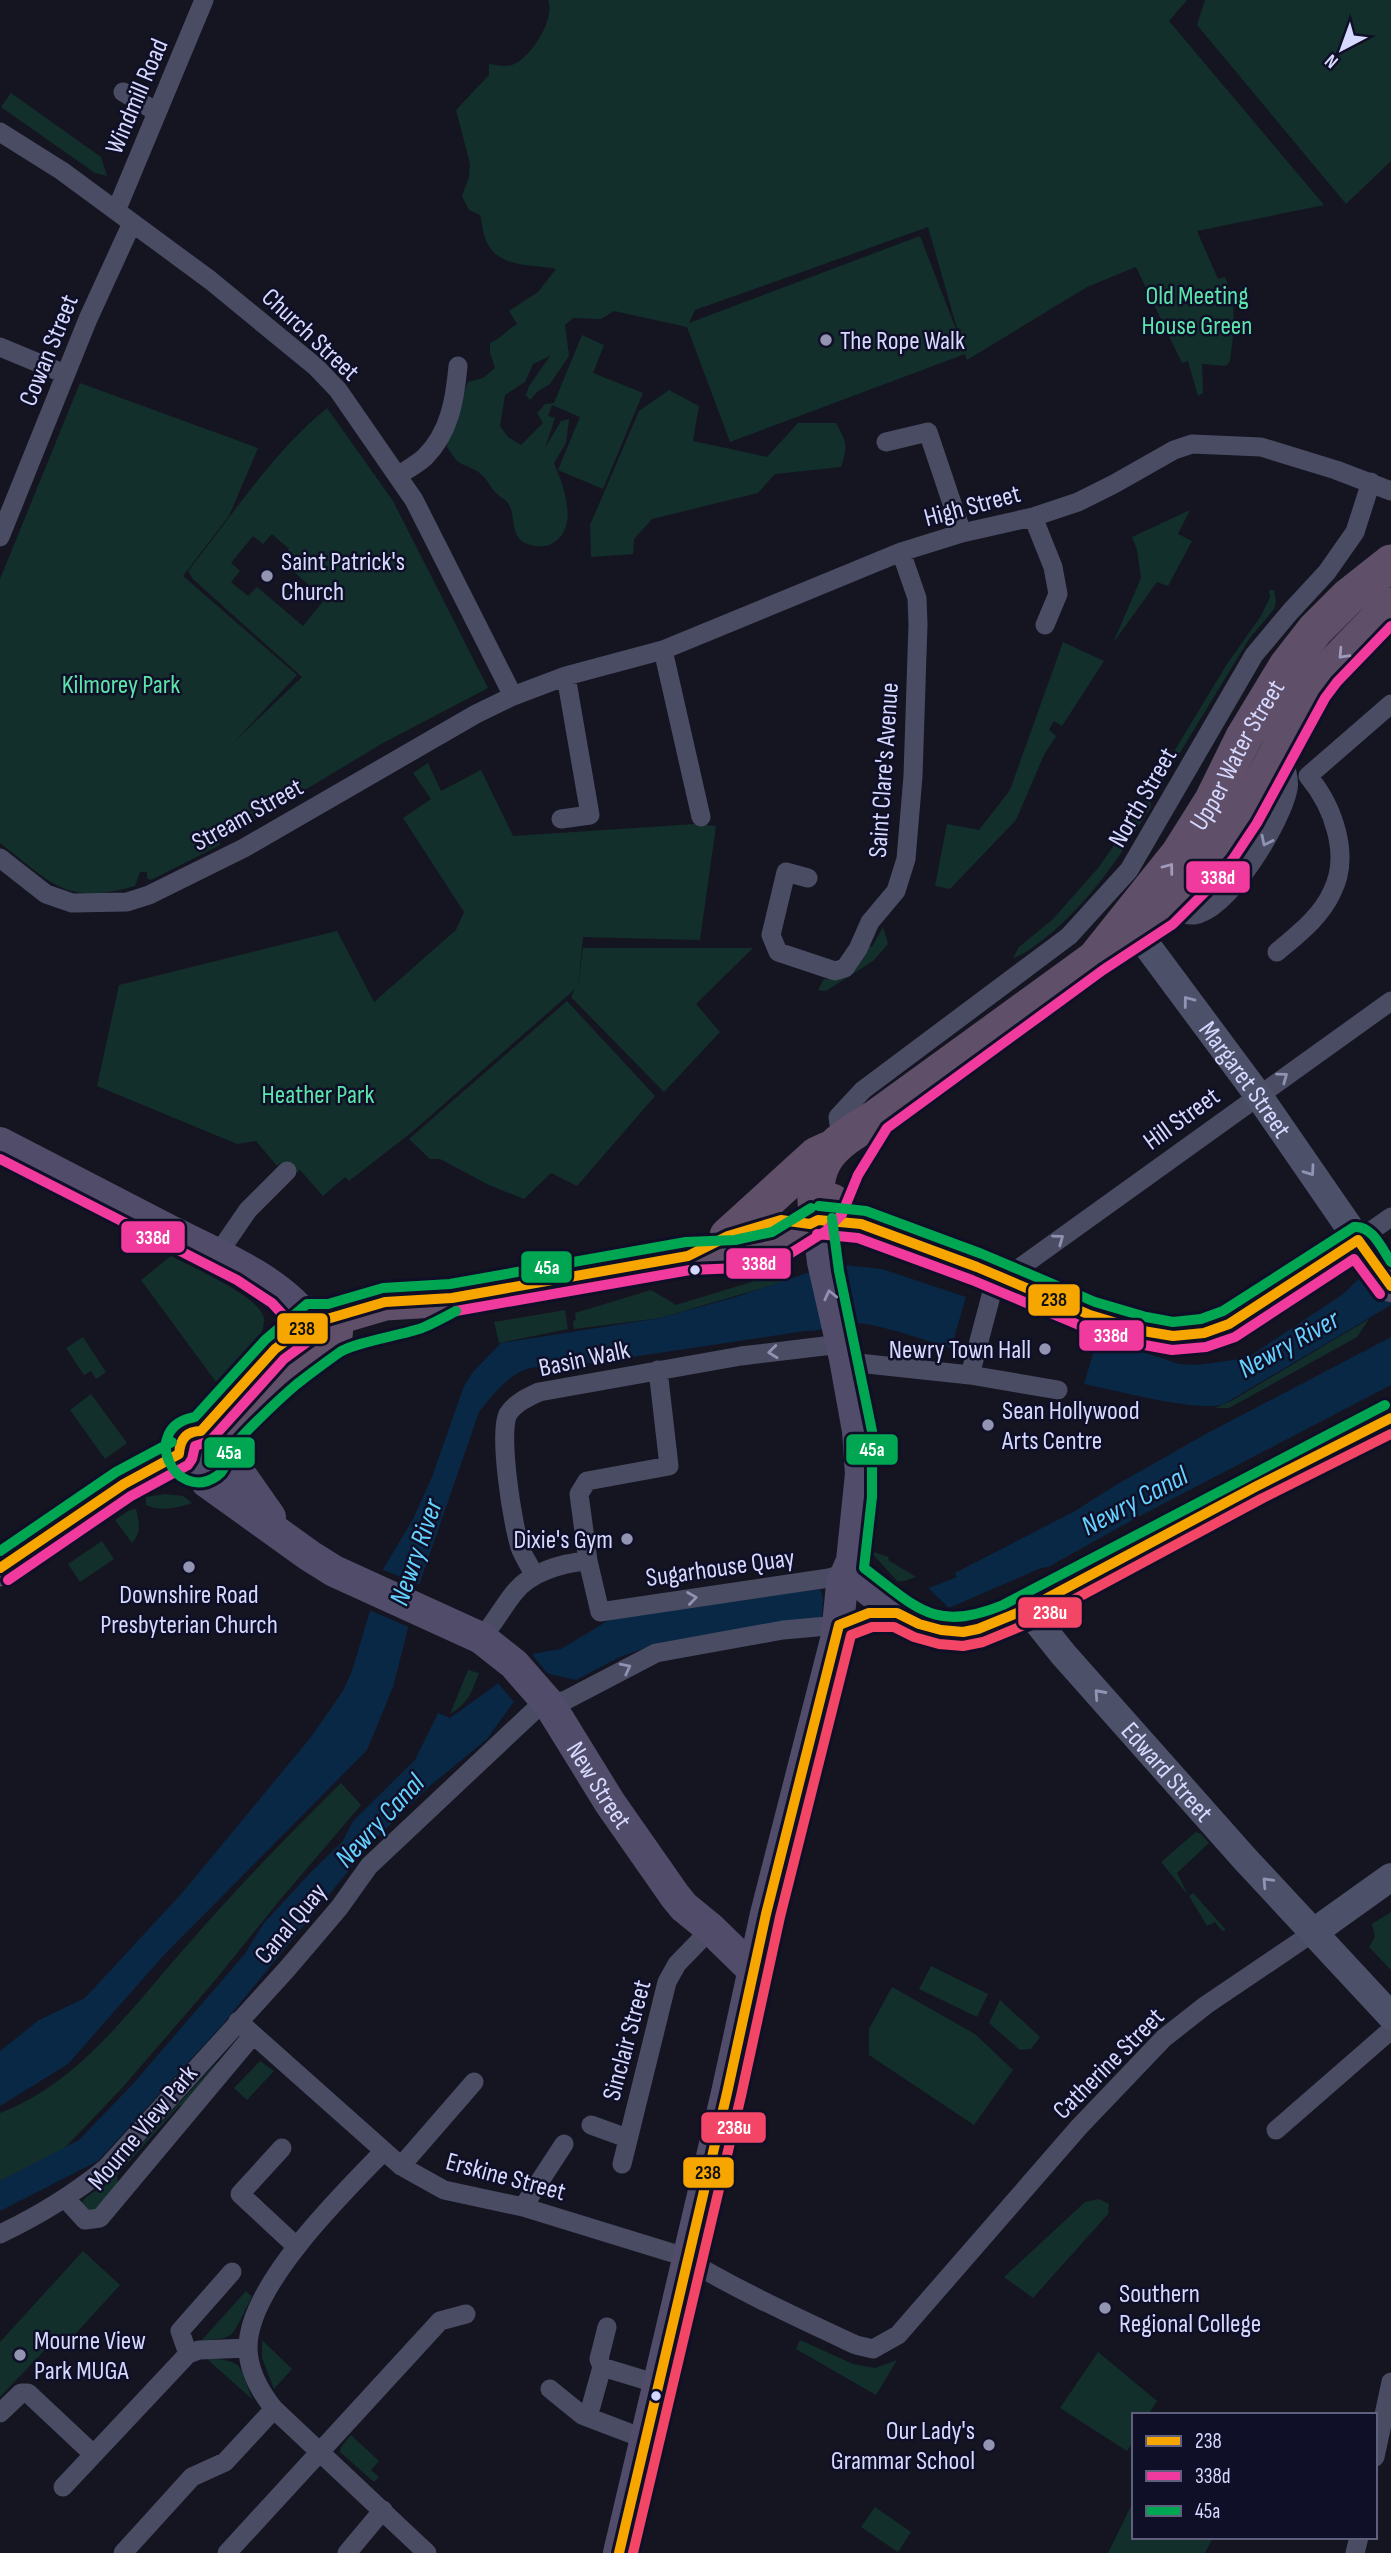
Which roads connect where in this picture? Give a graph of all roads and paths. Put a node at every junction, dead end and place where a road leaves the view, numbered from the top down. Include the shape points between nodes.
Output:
1 (204, 0) edge
2 (123, 92) dead end
3 (157, 111) junction
4 (0, 132) edge
5 (124, 217) junction
6 (0, 347) edge
7 (458, 366) dead end
8 (65, 374) junction
9 (886, 442) dead end
10 (398, 475) junction
11 (1371, 482) junction
12 (1391, 491) edge
13 (1033, 517) junction
14 (2, 530) edge
15 (962, 533) junction
16 (901, 552) junction
17 (1391, 563) edge
18 (1391, 606) edge
19 (1045, 625) dead end
20 (663, 650) junction
21 (566, 676) junction
22 (513, 696) junction
23 (1391, 704) edge
24 (1244, 737) junction
25 (1281, 763) junction
26 (1308, 776) junction
27 (701, 817) dead end
28 (561, 819) dead end
29 (0, 858) edge
30 (808, 878) dead end
31 (1132, 926) junction
32 (1277, 952) dead end
33 (1391, 1001) edge
34 (1258, 1095) junction
35 (0, 1143) edge
36 (843, 1146) junction
37 (287, 1171) dead end
38 (1391, 1217) edge
39 (817, 1234) junction
40 (728, 1236) junction
41 (1365, 1249) junction
42 (217, 1255) junction
43 (688, 1256) junction
44 (997, 1283) junction
45 (1391, 1286) edge
46 (318, 1331) junction
47 (841, 1345) junction
48 (973, 1366) junction
49 (658, 1370) junction
50 (1058, 1391) dead end
51 (1391, 1418) edge
52 (202, 1450) junction
53 (588, 1561) junction
54 (0, 1568) edge
55 (534, 1575) junction
56 (850, 1580) junction
57 (1027, 1609) junction
58 (908, 1619) junction
59 (843, 1621) junction
60 (481, 1638) junction
61 (532, 1684) junction
62 (1391, 1877) edge
63 (711, 1929) junction
64 (1314, 1932) junction
65 (755, 1972) junction
66 (1391, 2016) edge
67 (238, 2021) junction
68 (1391, 2030) edge
69 (253, 2035) junction
70 (474, 2082) dead end
71 (592, 2125) dead end
72 (1276, 2130) dead end
73 (627, 2138) junction
74 (564, 2144) dead end
75 (282, 2148) dead end
76 (384, 2151) junction
77 (622, 2164) dead end
78 (401, 2166) junction
79 (65, 2198) junction
80 (523, 2207) junction
81 (0, 2234) edge
82 (297, 2247) junction
83 (687, 2260) junction
84 (232, 2272) dead end
85 (466, 2314) dead end
86 (607, 2327) dead end
87 (248, 2348) junction
88 (188, 2354) junction
89 (602, 2367) junction
90 (1391, 2382) edge
91 (658, 2384) junction
92 (550, 2389) dead end
93 (274, 2409) junction
94 (590, 2410) dead end
95 (0, 2413) edge
96 (645, 2439) junction
97 (1377, 2448) edge
98 (318, 2451) junction
99 (93, 2454) junction
100 (63, 2487) dead end
101 (383, 2510) junction
102 (123, 2553) edge
103 (227, 2553) edge
104 (346, 2553) edge
105 (427, 2553) edge
106 (619, 2553) edge

1 - 3 street, Windmill Road
2 - 3 street
3 - 5 street, Windmill Road
4 - 5 street, Church Street
5 - 8 street, Cowan Street
5 - 10 street, Church Street via 316,367 338,390
6 - 8 street
7 - 10 street via 453,408 439,438 425,458
8 - 14 street, Cowan Street
9 - 15 street via 928,432
10 - 22 street, Church Street
11 - 12 street, High Street
11 - 13 street, High Street via 1261,447 1192,444 1093,495
11 - 36 street, North Street via 1355,532 1327,572 1255,655 1129,870 1069,936 863,1090 838,1117
13 - 15 street, High Street
13 - 19 street via 1053,567 1058,594
15 - 16 street, High Street
16 - 20 street, High Street
16 - 30 street, Saint Clare's Avenue via 916,598 918,624 906,859 896,891 870,922 845,968 835,971 778,952 771,935 786,872
17 - 24 highway, Upper Water Street via 1315,630
18 -> 25 highway via 1326,673 1301,709
20 - 21 street, High Street
20 - 27 street
21 - 22 street, High Street
21 - 28 street via 590,816
22 - 29 street, Stream Street via 232,854 127,902 72,903 46,894
23 - 26 street
24 - 25 street
31 -> 24 highway, Upper Water Street via 1213,800
25 - 26 street
25 -> 31 highway via 1222,849 1168,911
26 - 32 street via 1334,822 1339,877 1309,924
34 -> 31 main road, Margaret Street
31 - 36 highway, Upper Water Street via 1095,959
34 -> 33 street, Hill Street
34 -> 41 main road, Margaret Street
44 -> 34 street, Hill Street
35 - 42 main road
36 - 39 highway, Upper Water Street via 845,1169
36 - 40 highway via 817,1155
37 - 42 street via 248,1210
38 - 41 street
39 - 40 highway via 781,1220
39 - 43 highway via 737,1254
39 - 44 main road via 861,1224
47 -> 39 main road
40 - 43 highway
41 - 44 main road via 1229,1324 1204,1333 1173,1336 1143,1331
41 - 45 main road
42 - 46 main road via 276,1289
43 - 46 highway via 452,1298 385,1302
44 - 48 street
46 - 52 highway via 266,1393
47 - 48 street, Basin Walk via 858,1363
47 -> 49 street, Basin Walk
47 - 56 main road via 858,1431 861,1474
48 - 50 street, Basin Walk
49 - 53 street via 668,1466 587,1481 579,1494
49 - 55 street, Basin Walk via 539,1392 508,1414 503,1446 517,1533
51 - 57 main road
52 - 54 highway via 124,1484
52 - 60 main road, New Street via 235,1467 285,1538 334,1571
53 - 55 street
53 -> 56 street, Sugarhouse Quay via 600,1612 829,1578
55 - 60 street via 516,1590
56 - 58 main road
56 - 59 main road
57 - 58 main road via 963,1632
64 -> 57 main road, Edward Street
58 - 59 main road via 869,1613
61 -> 59 street, Canal Quay via 566,1700 656,1653
59 - 65 main road
60 - 61 main road, New Street
61 - 63 main road, New Street via 675,1896
61 - 67 street, Canal Quay via 537,1708 369,1866 339,1908
62 - 64 main road
63 - 65 main road, New Street
63 - 73 street, Sinclair Street via 677,1964 667,1982
64 - 66 main road, Edward Street
64 - 83 street, Catherine Street via 1164,2038 1079,2127 898,2335 873,2349 776,2307
65 - 83 main road
67 - 69 street, Erskine Street
67 - 79 street, Canal Quay via 107,2167
68 - 72 street
69 - 76 street, Erskine Street
69 - 79 street, Mourne View Park via 100,2218 85,2220
70 - 78 street
71 - 73 street, Sinclair Street
73 - 77 street, Sinclair Street
74 - 80 street
75 - 82 street via 240,2194
76 - 78 street, Erskine Street
76 - 82 street
78 - 80 street, Erskine Street via 444,2190
79 - 81 street, Canal Quay
80 - 83 street, Erskine Street
82 - 87 street via 256,2314
83 - 91 main road
84 - 88 street via 180,2331
85 - 98 street via 440,2321
86 - 89 street via 599,2359
87 - 88 street
87 - 93 street via 260,2392
88 - 99 street
89 - 91 street
89 - 94 street
90 - 97 street
91 - 96 main road
92 - 96 street via 582,2415
93 - 98 street
93 - 102 street via 225,2462 192,2477
95 - 99 street via 21,2393 28,2393
96 - 106 main road
98 - 101 street
98 - 103 street
99 - 100 street
101 - 104 street
101 - 105 street

